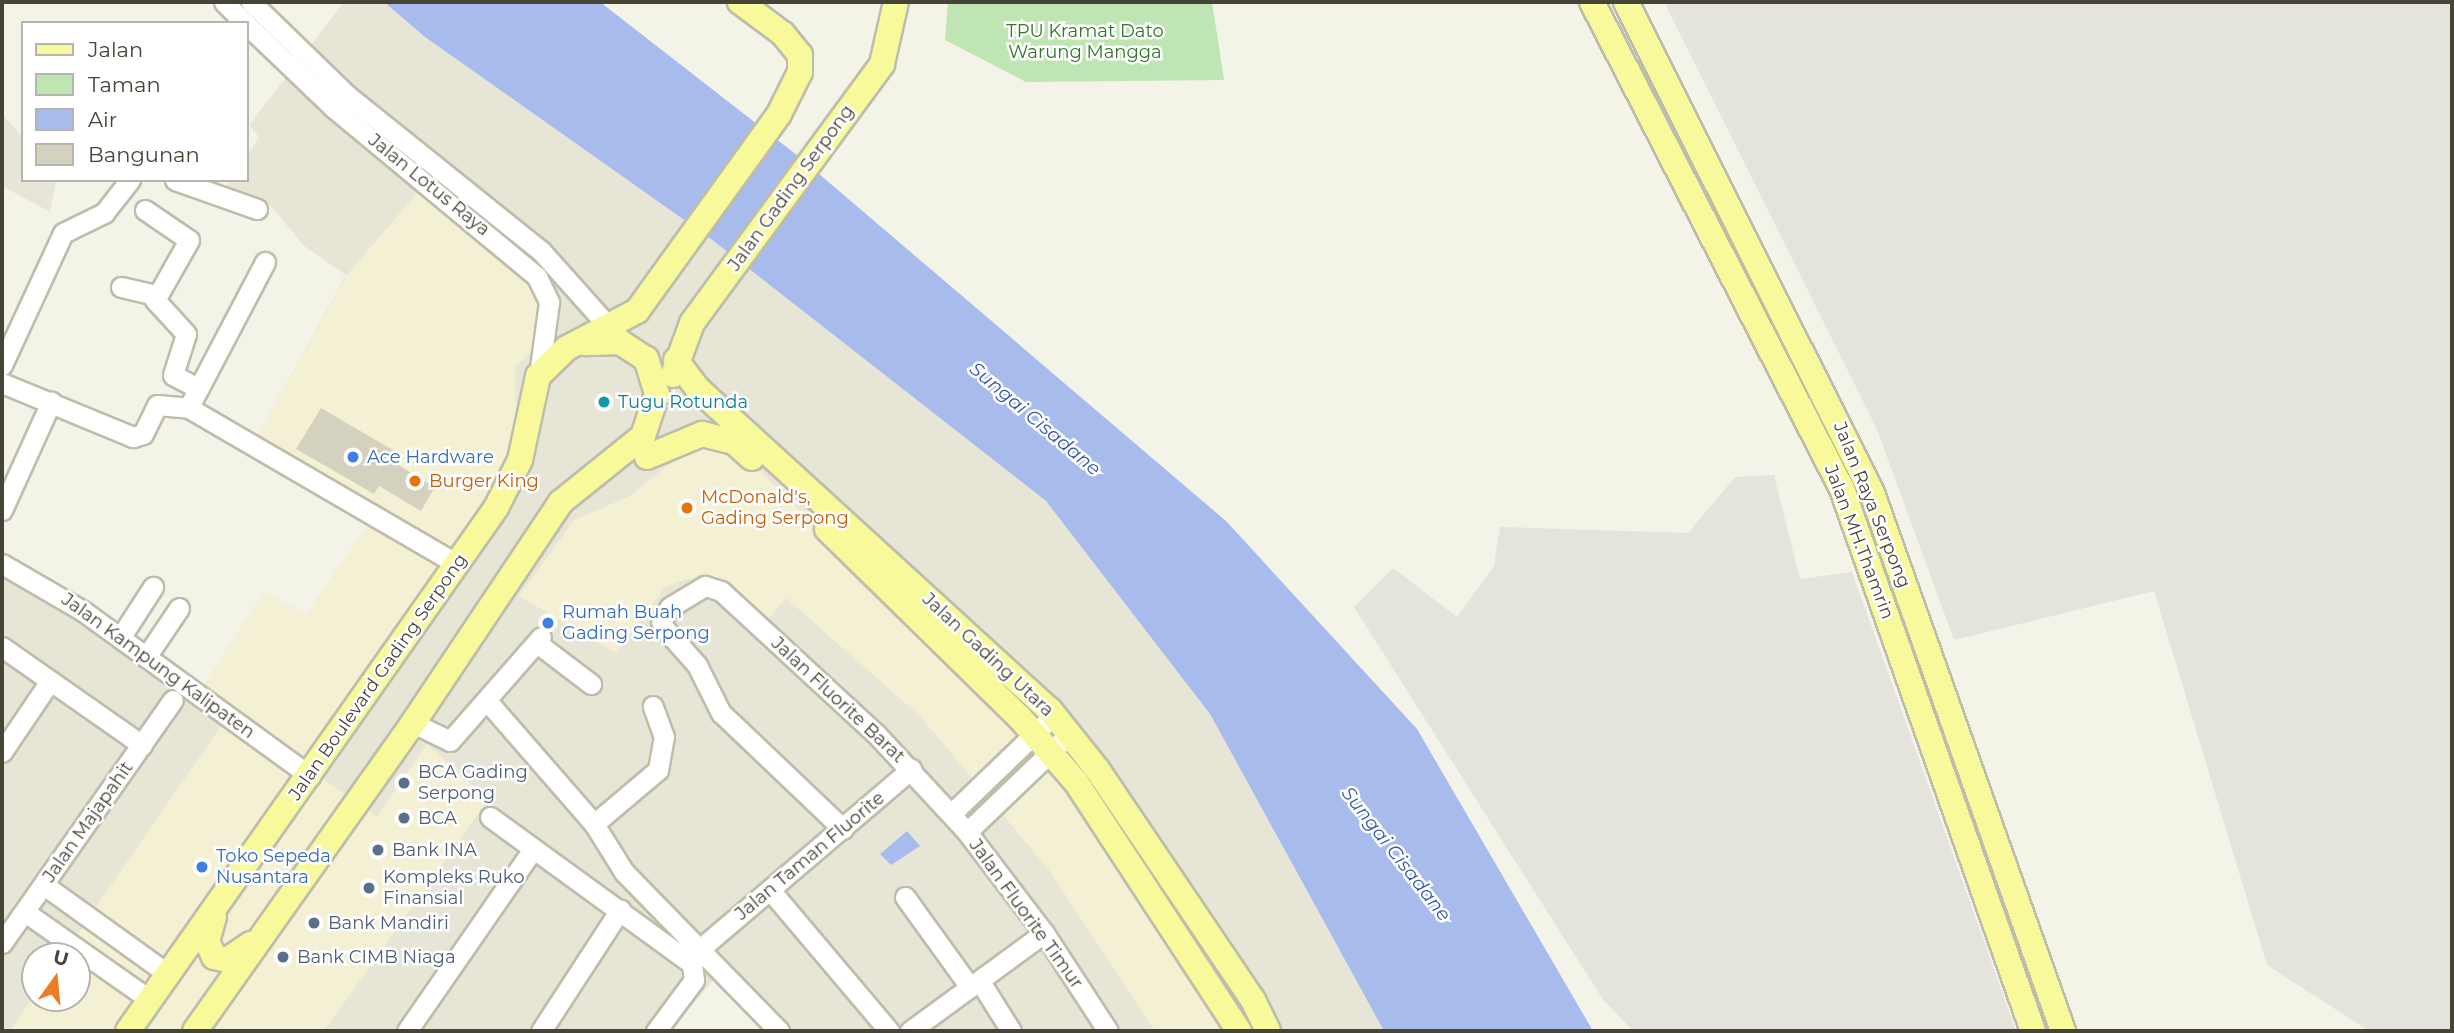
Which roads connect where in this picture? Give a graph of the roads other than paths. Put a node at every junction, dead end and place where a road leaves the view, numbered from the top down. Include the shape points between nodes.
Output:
1 (224, 2) edge
2 (251, 2) edge
3 (740, 2) edge
4 (761, 2) edge
5 (896, 2) edge
6 (1592, 2) edge
7 (1626, 2) edge
8 (243, 21) edge
9 (248, 26) edge
10 (783, 34) junction
11 (1673, 102) junction
12 (1648, 113) junction
13 (128, 182) edge
14 (181, 182) edge
15 (257, 209) dead end
16 (145, 210) dead end
17 (265, 262) dead end
18 (556, 268) junction
19 (537, 277) junction
20 (121, 287) dead end
21 (155, 295) junction
22 (609, 327) junction
23 (572, 345) junction
24 (2, 365) edge
25 (675, 365) junction
26 (539, 375) junction
27 (2, 383) edge
28 (197, 388) junction
29 (51, 402) junction
30 (189, 408) junction
31 (647, 457) junction
32 (593, 477) junction
33 (4, 498) edge
34 (2, 564) edge
35 (457, 564) junction
36 (153, 587) dead end
37 (178, 608) dead end
38 (120, 638) junction
39 (2, 647) edge
40 (146, 657) junction
41 (50, 681) junction
42 (591, 684) dead end
43 (173, 700) dead end
44 (488, 702) junction
45 (653, 706) dead end
46 (413, 723) junction
47 (1061, 725) junction
48 (1043, 743) junction
49 (142, 744) junction
50 (2, 752) edge
51 (911, 769) junction
52 (310, 776) junction
53 (951, 814) junction
54 (490, 817) dead end
55 (594, 824) junction
56 (843, 830) junction
57 (967, 832) junction
58 (533, 849) junction
59 (44, 885) junction
60 (769, 890) junction
61 (905, 897) dead end
62 (218, 903) junction
63 (620, 910) junction
64 (25, 912) junction
65 (1044, 933) junction
66 (263, 935) junction
67 (708, 942) dead end
68 (2, 943) edge
69 (167, 974) junction
70 (976, 985) junction
71 (149, 1000) junction
72 (128, 1031) edge
73 (195, 1031) edge
74 (407, 1031) edge
75 (541, 1031) edge
76 (656, 1031) edge
77 (779, 1031) edge
78 (889, 1031) edge
79 (910, 1031) edge
80 (1011, 1031) edge
81 (1108, 1031) edge
82 (1240, 1031) edge
83 (1268, 1031) edge
84 (2033, 1031) edge
85 (2063, 1031) edge

1 - 8 street, Jalan Lotus Raya
2 - 18 street, Jalan Lotus Raya via 347,95
3 - 10 main road
4 - 10 main road
5 - 25 main road, Jalan Gading Serpong via 882,64 692,323
6 - 12 main road, Jalan MH.Thamrin
7 - 11 main road, Jalan Raya Serpong
9 - 19 street, Jalan Lotus Raya via 335,109
10 - 22 main road via 794,44 801,64 779,114 637,311
11 - 12 main road
11 - 85 main road, Jalan Raya Serpong via 1872,493
12 - 84 main road, Jalan MH.Thamrin via 1842,489
13 - 24 street via 104,213 63,233
14 - 15 street
16 - 21 street via 188,240
17 - 28 street
18 - 19 street
18 - 22 street, Jalan Lotus Raya
19 - 26 street via 549,302
20 - 21 street
21 - 28 street via 186,334 173,375
22 - 23 main road
23 - 26 main road
23 - 32 main road via 606,340 632,347 646,359 657,385 643,436
25 - 31 main road via 669,418
25 - 47 main road, Jalan Gading Utara
26 - 35 main road, Jalan Boulevard Gading Serpong via 514,478
27 - 29 street
28 - 30 street
29 - 30 street via 137,437 158,405
29 - 33 street
30 - 35 street
31 - 32 main road via 621,474
31 - 48 main road, Jalan Gading Utara via 702,434 734,442
32 - 46 main road via 561,502
34 - 38 street, Jalan Kampung Kalipaten via 55,592
35 - 52 main road, Jalan Boulevard Gading Serpong
36 - 38 street
37 - 40 street
38 - 40 street, Jalan Kampung Kalipaten
39 - 41 street
40 - 52 street, Jalan Kampung Kalipaten
41 - 49 street
41 - 50 street
42 - 44 street via 539,640
43 - 49 street, Jalan Majapahit
44 - 46 street via 447,742
44 - 55 street
45 - 55 street via 664,737 658,770
46 - 66 main road
47 - 48 street
47 - 83 main road, Jalan Gading Utara via 1245,989
48 - 53 street
48 - 57 street
48 - 82 main road, Jalan Gading Utara
49 - 59 street, Jalan Majapahit
51 - 53 street, Jalan Fluorite Barat
51 - 56 street, Jalan Taman Fluorite
51 - 56 street, Jalan Fluorite Barat via 721,591 705,586 670,607 661,621 664,628 697,664 730,724
52 - 62 main road, Jalan Boulevard Gading Serpong
53 - 57 street, Jalan Fluorite Barat
54 - 58 street
55 - 77 street via 624,872
56 - 60 street, Jalan Taman Fluorite
57 - 65 street, Jalan Fluorite Timur
58 - 63 street
58 - 74 street
59 - 64 street, Jalan Majapahit
59 - 69 street
60 - 67 street, Jalan Taman Fluorite
60 - 78 street
61 - 70 street
62 - 66 main road via 207,941 214,957 227,960
62 - 69 main road, Jalan Boulevard Gading Serpong
63 - 75 street
63 - 76 street via 695,969 694,980
64 - 68 street, Jalan Majapahit
64 - 71 street
65 - 70 street
65 - 81 street, Jalan Fluorite Timur
66 - 73 main road
69 - 71 main road, Jalan Boulevard Gading Serpong
70 - 79 street
70 - 80 street
71 - 72 main road, Jalan Boulevard Gading Serpong

